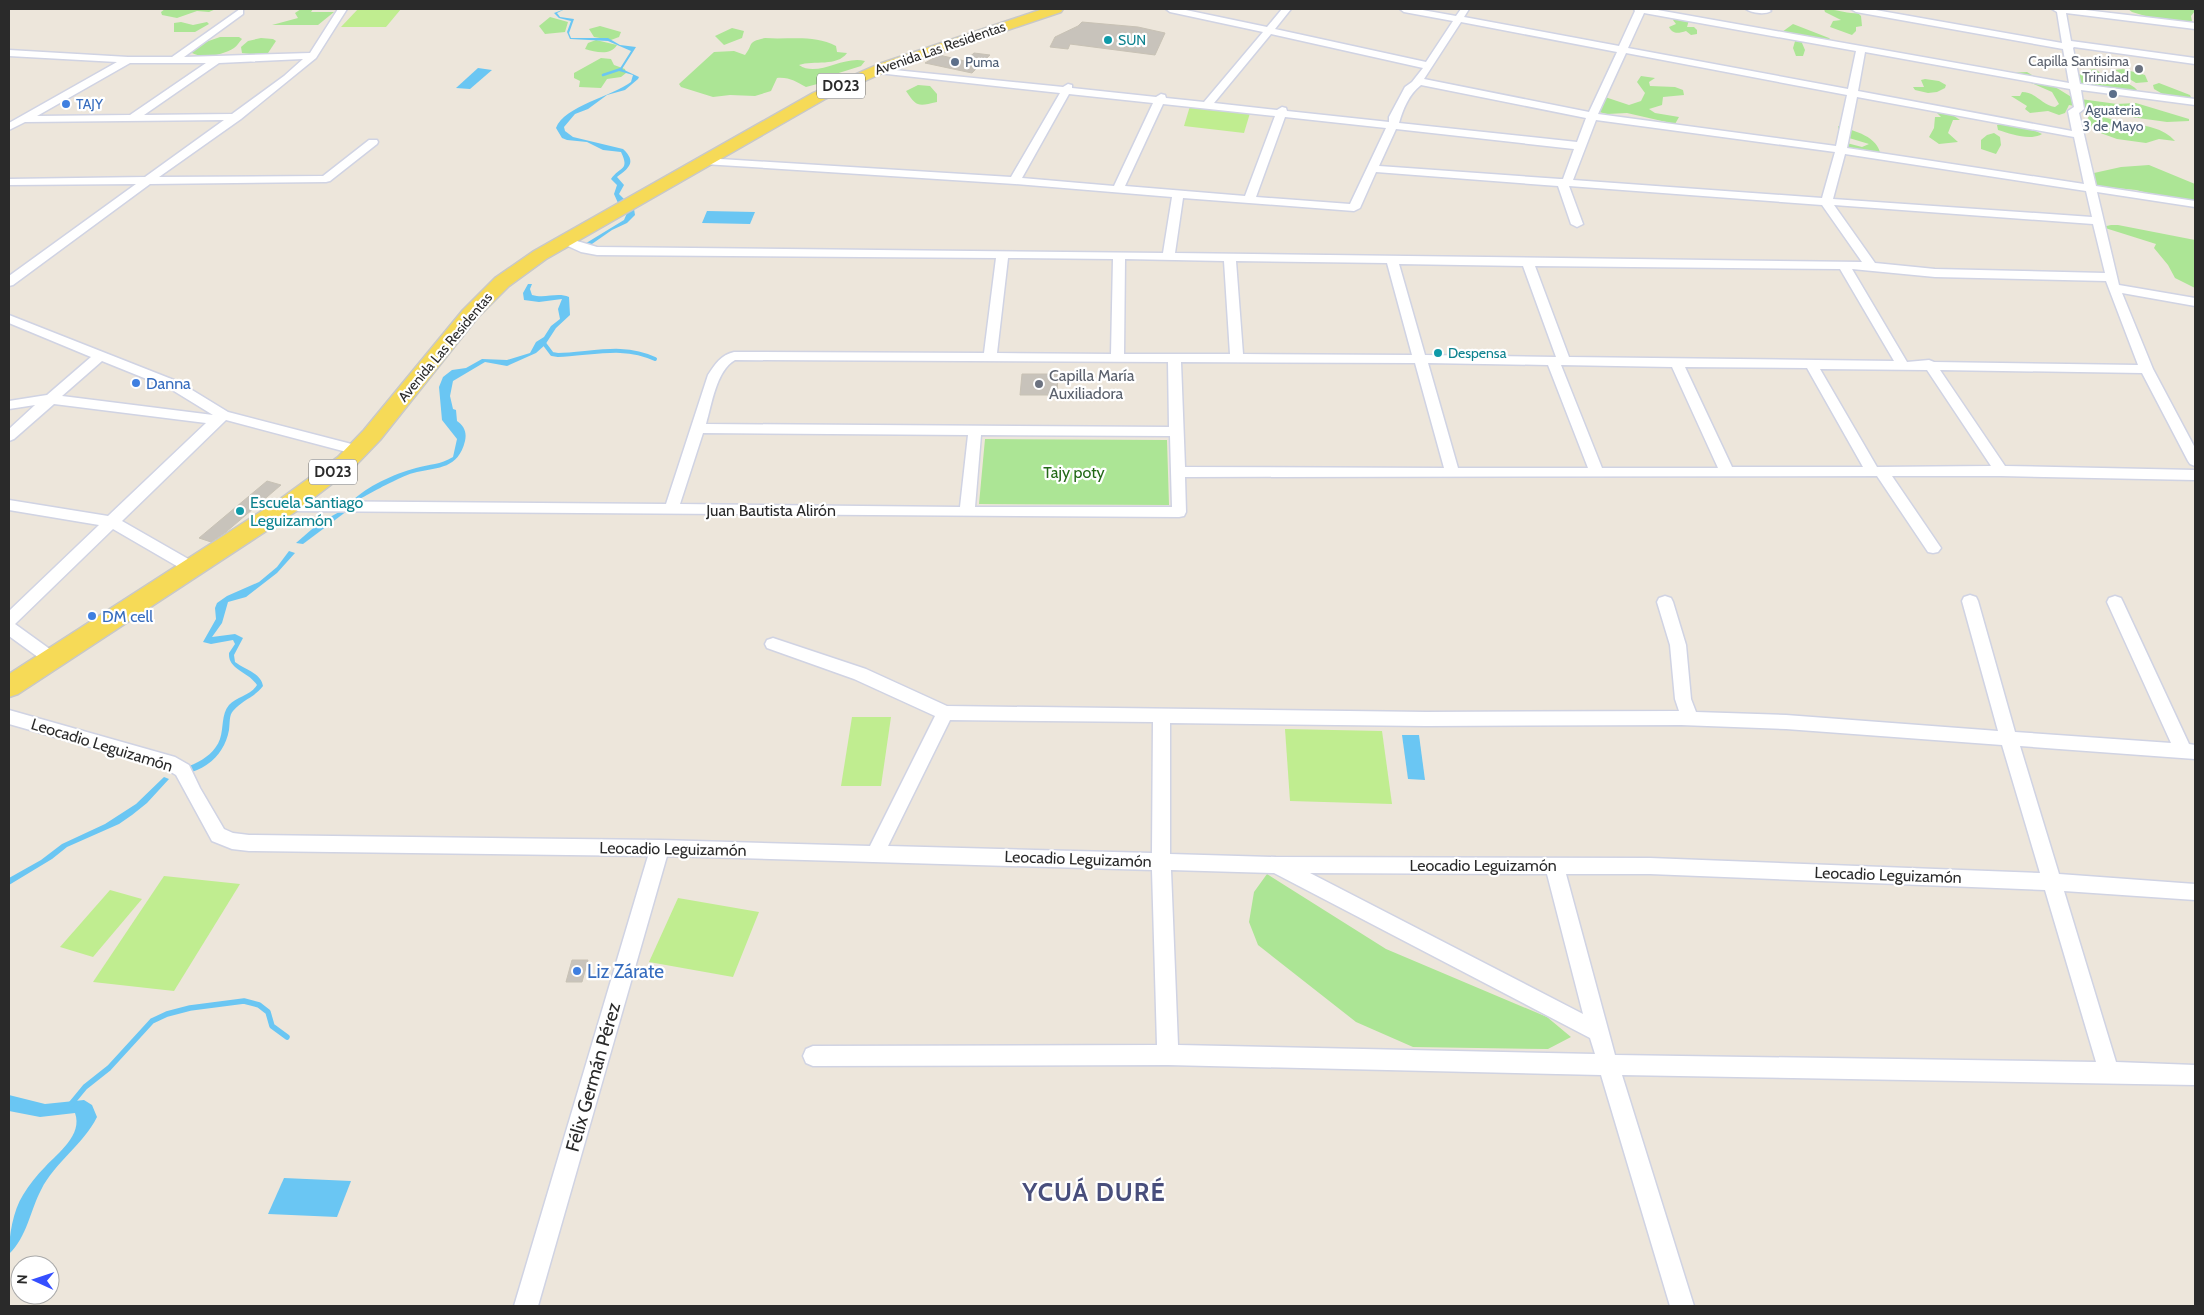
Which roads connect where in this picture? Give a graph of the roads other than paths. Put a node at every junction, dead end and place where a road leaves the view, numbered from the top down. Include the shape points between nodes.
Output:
1 (342, 9) edge
2 (1056, 9) edge
3 (1170, 9) edge
4 (1287, 9) edge
5 (1404, 9) edge
6 (1465, 9) edge
7 (1639, 9) edge
8 (1751, 9) edge
9 (1856, 9) edge
10 (2059, 9) edge
11 (1766, 11) dead end
12 (240, 12) dead end
13 (1682, 12) edge
14 (1908, 13) edge
15 (1459, 20) junction
16 (2195, 26) edge
17 (1269, 30) junction
18 (2069, 45) junction
19 (1861, 48) junction
20 (1622, 50) junction
21 (9, 53) edge
22 (313, 56) junction
23 (128, 60) junction
24 (174, 60) junction
25 (217, 60) junction
26 (2195, 61) edge
27 (1429, 66) junction
28 (881, 68) junction
29 (1417, 83) junction
30 (2077, 86) junction
31 (1067, 88) junction
32 (1853, 92) junction
33 (1160, 98) junction
34 (2195, 102) edge
35 (1208, 104) junction
36 (1281, 112) junction
37 (237, 116) junction
38 (1592, 116) junction
39 (24, 118) junction
40 (131, 119) junction
41 (1394, 122) junction
42 (10, 126) edge
43 (2078, 135) junction
44 (373, 142) dead end
45 (1581, 144) junction
46 (1841, 150) junction
47 (704, 161) junction
48 (1374, 168) junction
49 (148, 181) junction
50 (1015, 181) junction
51 (9, 182) edge
52 (1565, 182) junction
53 (2090, 187) junction
54 (1118, 189) junction
55 (1178, 194) junction
56 (1249, 200) junction
57 (1826, 202) junction
58 (2195, 204) edge
59 (2099, 222) junction
60 (1577, 224) dead end
61 (575, 245) junction
62 (1002, 254) junction
63 (1119, 256) junction
64 (1168, 257) junction
65 (1230, 259) junction
66 (1392, 261) junction
67 (1528, 262) junction
68 (1844, 266) junction
69 (1871, 266) junction
70 (9, 282) edge
71 (2113, 283) junction
72 (2195, 302) edge
73 (9, 319) edge
74 (100, 356) junction
75 (990, 356) junction
76 (1117, 358) junction
77 (1237, 358) junction
78 (1174, 359) junction
79 (1420, 359) junction
80 (1559, 361) junction
81 (1677, 363) junction
82 (1811, 364) junction
83 (1902, 364) junction
84 (1930, 364) junction
85 (2146, 368) junction
86 (50, 399) junction
87 (9, 405) edge
88 (220, 417) junction
89 (698, 428) junction
90 (975, 429) junction
91 (1176, 432) junction
92 (9, 436) edge
93 (358, 450) junction
94 (2195, 461) edge
95 (1452, 471) junction
96 (1727, 471) junction
97 (1876, 471) junction
98 (2001, 471) junction
99 (1178, 472) junction
100 (1597, 473) junction
101 (2195, 475) edge
102 (9, 505) edge
103 (287, 506) junction
104 (671, 510) junction
105 (967, 512) junction
106 (112, 522) junction
107 (1933, 548) dead end
108 (192, 568) junction
109 (1970, 600) dead end
110 (1665, 602) dead end
111 (2115, 602) dead end
112 (9, 620) edge
113 (9, 628) edge
114 (773, 644) dead end
115 (52, 659) junction
116 (9, 687) edge
117 (944, 713) junction
118 (1162, 715) junction
119 (9, 717) edge
120 (1690, 719) junction
121 (2009, 740) junction
122 (2189, 752) edge
123 (660, 848) junction
124 (875, 854) junction
125 (1161, 862) junction
126 (1276, 865) junction
127 (1554, 865) junction
128 (2052, 882) junction
129 (2195, 892) edge
130 (1598, 1032) junction
131 (1168, 1055) junction
132 (812, 1056) dead end
133 (1608, 1065) junction
134 (2109, 1072) junction
135 (2195, 1075) edge
136 (526, 1306) edge
137 (1682, 1306) edge

1 - 22 street
2 - 28 main road, Avenida Las Residentas / D023
3 - 17 street
4 - 17 street
5 - 15 street
6 - 15 street
7 - 13 street
7 - 20 street
8 - 11 street
9 - 14 street
10 - 16 street
10 - 18 street
12 - 24 street
13 - 19 street
14 - 18 street
15 - 20 street
15 - 27 street
17 - 27 street
17 - 35 street
18 - 26 street
18 - 30 street
19 - 30 street
19 - 32 street
20 - 32 street
20 - 38 street
21 - 23 street
22 - 25 street
22 - 37 street
23 - 24 street
23 - 39 street
24 - 25 street
25 - 40 street
27 - 29 street
28 - 31 street
28 - 47 main road, Avenida Las Residentas / D023 via 819,96
29 - 38 street
29 - 41 street via 1400,118
30 - 34 street
30 - 43 street via 2079,109 2073,111
31 - 33 street
31 - 50 street
32 - 43 street
32 - 46 street
33 - 35 street
33 - 54 street
35 - 36 street
36 - 41 street
36 - 56 street
37 - 40 street
37 - 49 street
38 - 45 street
38 - 46 street
39 - 40 street
39 - 42 street
41 - 45 street
41 - 48 street
43 - 53 street
44 - 49 street via 326,179
45 - 52 street
46 - 53 street
46 - 57 street
47 - 50 street
47 - 61 main road, Avenida Las Residentas / D023 via 617,210
48 - 52 street
48 - 56 street via 1354,208
49 - 51 street
49 - 70 street
50 - 54 street
52 - 57 street
52 - 60 street
53 - 58 street
53 - 59 street
54 - 55 street
55 - 56 street
55 - 64 street
57 - 59 street
57 - 69 street
59 - 71 street
61 - 62 street
61 - 93 main road, Avenida Las Residentas / D023 via 521,268 487,296
62 - 63 street
62 - 75 street
63 - 64 street
63 - 76 street
64 - 65 street
65 - 66 street
65 - 77 street
66 - 67 street
66 - 79 street
67 - 68 street
67 - 80 street
68 - 69 street
68 - 83 street
69 - 71 street
71 - 72 street
71 - 85 street
73 - 74 street
74 - 86 street
74 - 88 street via 174,386
75 - 76 street
75 - 89 street via 729,357 715,375
76 - 78 street
77 - 78 street
77 - 79 street
78 - 91 street
79 - 80 street
79 - 95 street
80 - 81 street
80 - 100 street
81 - 82 street
81 - 96 street
82 - 83 street
82 - 97 street
83 - 84 street
84 - 85 street
84 - 98 street
85 - 94 street
86 - 87 street
86 - 88 street
86 - 92 street
88 - 93 street
88 - 106 street
89 - 90 street
89 - 104 street
90 - 91 street
90 - 105 street
91 - 99 street
93 - 103 main road, Avenida Las Residentas / D023
95 - 99 street
95 - 100 street
96 - 97 street
96 - 100 street
97 - 98 street
97 - 107 street
98 - 101 street
99 - 105 street, Juan Bautista Alirón via 1179,512
102 - 106 street
103 - 104 street, Juan Bautista Alirón
103 - 108 main road, Avenida Las Residentas / D023
104 - 105 street, Juan Bautista Alirón
106 - 108 street
106 - 112 street
108 - 115 main road, Avenida Las Residentas / D023
109 - 121 street
110 - 120 street via 1678,645 1683,699
111 - 122 street
113 - 115 street
114 - 117 street via 860,674
115 - 116 main road, Avenida Las Residentas / D023
117 - 118 street
117 - 124 street
118 - 120 street
118 - 125 street
119 - 123 street, Leocadio Leguizamón via 169,762 182,770 218,835 232,841
120 - 121 street via 1786,722
121 - 122 street
121 - 128 street
123 - 124 street, Leocadio Leguizamón
123 - 136 street, Félix Germán Pérez
124 - 125 street, Leocadio Leguizamón
125 - 126 street, Leocadio Leguizamón
125 - 131 street
126 - 127 street, Leocadio Leguizamón
126 - 130 street
127 - 128 street, Leocadio Leguizamón
127 - 130 street
128 - 129 street, Leocadio Leguizamón
128 - 134 street
130 - 133 street
131 - 132 street
131 - 133 street
133 - 134 street
133 - 137 street
134 - 135 street

